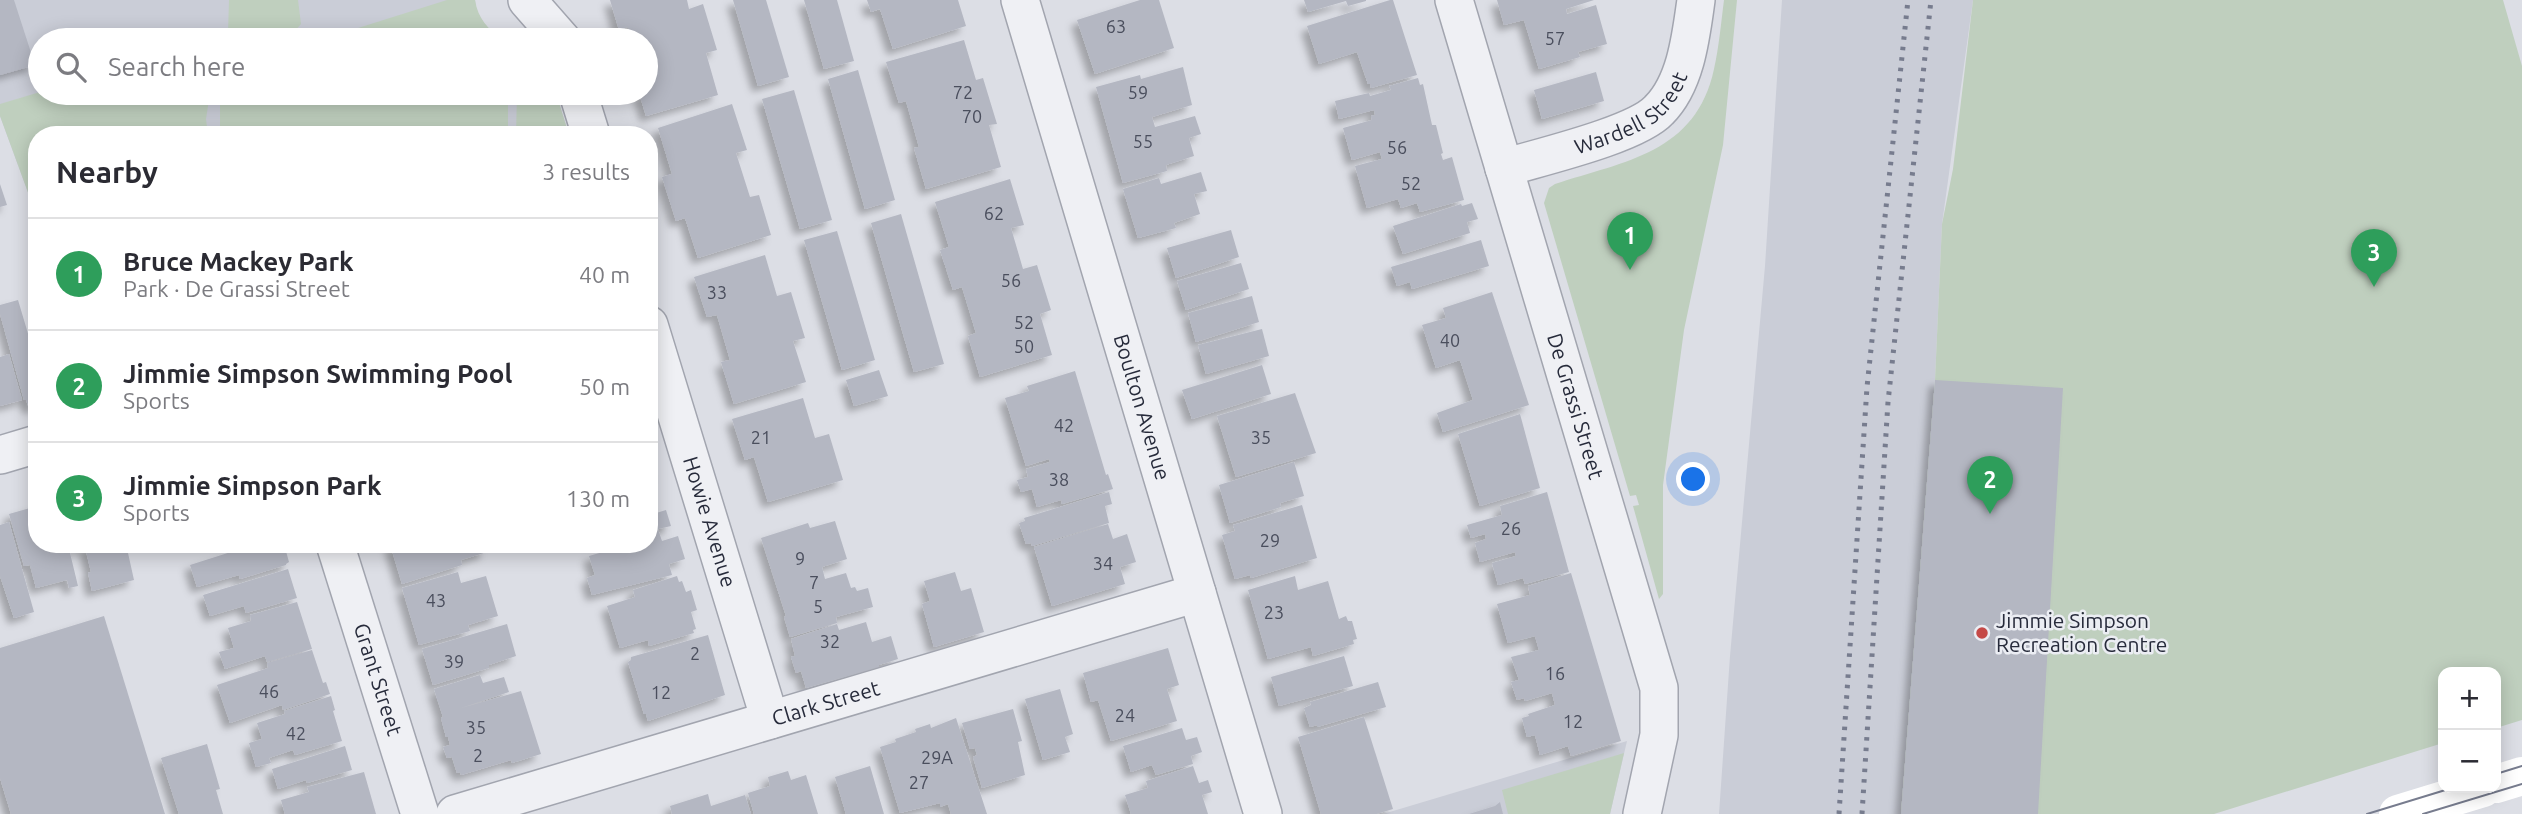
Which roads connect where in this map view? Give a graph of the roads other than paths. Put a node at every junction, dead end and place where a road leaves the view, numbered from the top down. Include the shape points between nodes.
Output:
1 (527, 0) edge
2 (1020, 0) edge
3 (1454, 0) edge
4 (1696, 0) edge
5 (552, 28) edge
6 (582, 105) edge
7 (588, 126) edge
8 (1504, 168) junction
9 (658, 354) edge
10 (28, 447) edge
11 (0, 455) edge
12 (338, 553) edge
13 (1197, 593) junction
14 (770, 720) junction
15 (2522, 776) edge
16 (2501, 782) edge
17 (2467, 793) edge
18 (419, 814) edge
19 (455, 814) edge
20 (1263, 814) edge
21 (1642, 814) edge
22 (2398, 814) edge

1 - 5 street
2 - 13 street, Boulton Avenue
3 - 8 street, De Grassi Street
4 - 8 street, Wardell Street via 1690,41 1676,85 1659,111 1634,127
6 - 7 street
8 - 21 street, De Grassi Street via 1659,688 1659,735
9 - 14 street, Howie Avenue
10 - 11 street
12 - 18 street, Grant Street
13 - 14 street, Clark Street
13 - 20 street, Boulton Avenue
14 - 19 street, Clark Street
15 - 16 main road
17 - 22 main road

